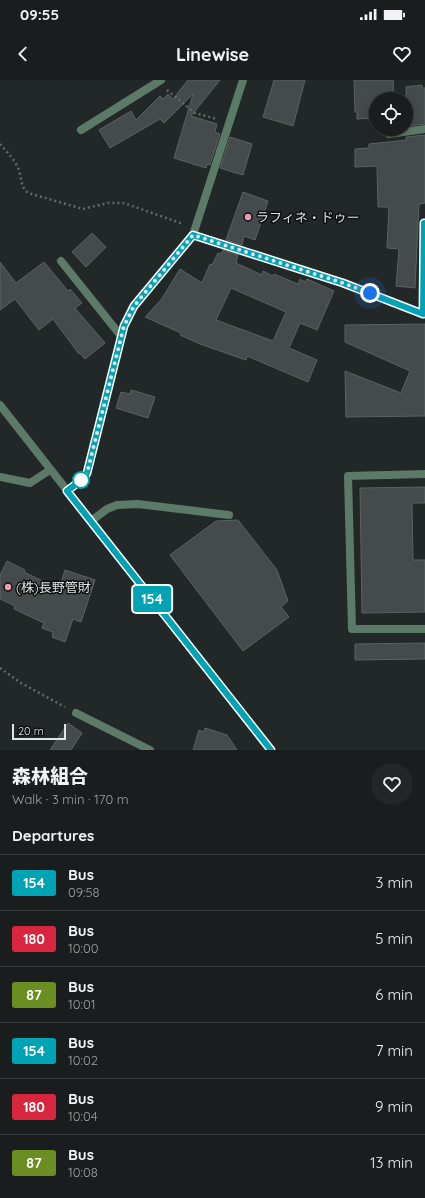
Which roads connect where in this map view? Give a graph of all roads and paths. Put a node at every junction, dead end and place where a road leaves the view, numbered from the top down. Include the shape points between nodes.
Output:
1 (243, 80) edge
2 (159, 81) edge
3 (230, 122) junction
4 (425, 129) edge
5 (81, 130) dead end
6 (413, 131) edge
7 (0, 144) edge
8 (424, 223) dead end
9 (193, 235) junction
10 (61, 261) dead end
11 (424, 314) edge
12 (121, 336) junction
13 (0, 405) edge
14 (50, 470) junction
15 (425, 474) edge
16 (0, 477) edge
17 (67, 491) junction
18 (229, 515) dead end
19 (91, 521) junction
20 (425, 628) edge
21 (0, 668) edge
22 (76, 713) joint
23 (150, 750) edge
24 (271, 750) edge

1 - 3 street
2 - 3 path via 195,113
2 - 5 street
3 - 9 street
4 - 6 street
7 - 9 path via 19,170 22,188 28,193 83,209 108,203 124,203 188,226
8 - 11 street
9 - 11 street via 343,283
9 - 12 street via 134,306
10 - 12 street
12 - 17 street via 87,473
13 - 14 street
14 - 16 street via 30,483
14 - 17 street
15 - 20 street via 348,476 352,629
17 - 19 street
18 - 19 street via 138,504 117,505
19 - 24 street
21 - 22 path via 21,683
22 - 23 street

